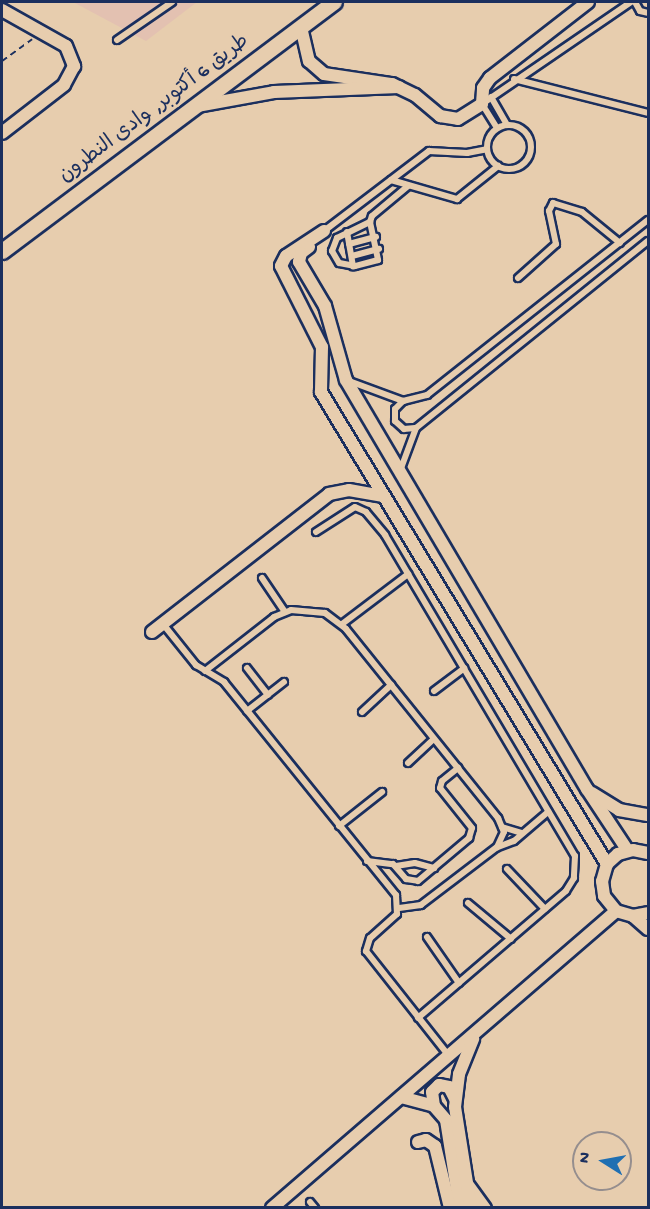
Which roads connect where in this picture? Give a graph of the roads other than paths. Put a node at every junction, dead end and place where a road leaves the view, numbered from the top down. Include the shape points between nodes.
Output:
1 (172, 2) edge
2 (334, 2) edge
3 (588, 2) edge
4 (633, 2) edge
5 (2, 10) edge
6 (648, 13) edge
7 (301, 27) junction
8 (117, 40) dead end
9 (514, 79) junction
10 (399, 87) junction
11 (486, 101) junction
12 (195, 106) junction
13 (648, 113) edge
14 (507, 125) junction
15 (497, 128) junction
16 (2, 133) edge
17 (487, 149) junction
18 (498, 166) junction
19 (391, 180) junction
20 (408, 186) junction
21 (648, 220) edge
22 (370, 222) junction
23 (324, 231) junction
24 (347, 232) junction
25 (376, 237) junction
26 (648, 241) edge
27 (620, 243) junction
28 (349, 244) junction
29 (379, 249) junction
30 (2, 251) edge
31 (352, 256) junction
32 (282, 261) junction
33 (299, 262) junction
34 (353, 266) junction
35 (518, 278) dead end
36 (338, 361) junction
37 (323, 366) junction
38 (346, 380) junction
39 (403, 401) junction
40 (416, 428) junction
41 (400, 471) junction
42 (383, 496) junction
43 (316, 532) dead end
44 (408, 574) junction
45 (262, 578) dead end
46 (285, 612) junction
47 (164, 624) junction
48 (342, 624) junction
49 (152, 632) dead end
50 (248, 668) dead end
51 (464, 668) junction
52 (205, 671) junction
53 (284, 682) dead end
54 (391, 685) junction
55 (434, 691) dead end
56 (268, 695) junction
57 (248, 711) junction
58 (362, 712) dead end
59 (434, 739) junction
60 (408, 763) dead end
61 (458, 768) junction
62 (587, 789) junction
63 (382, 792) dead end
64 (548, 812) junction
65 (648, 815) edge
66 (339, 826) junction
67 (502, 827) junction
68 (522, 833) junction
69 (498, 847) junction
70 (628, 851) junction
71 (648, 853) edge
72 (367, 861) junction
73 (607, 864) junction
74 (396, 866) junction
75 (434, 868) junction
76 (507, 869) dead end
77 (468, 903) dead end
78 (399, 908) junction
79 (545, 909) junction
80 (616, 911) junction
81 (648, 913) edge
82 (633, 916) junction
83 (648, 928) edge
84 (427, 937) dead end
85 (511, 939) junction
86 (459, 983) junction
87 (418, 1018) junction
88 (474, 1036) junction
89 (450, 1057) junction
90 (401, 1097) junction
91 (455, 1099) junction
92 (434, 1106) junction
93 (418, 1142) dead end
94 (462, 1187) junction
95 (272, 1208) edge
96 (451, 1208) edge
97 (460, 1208) edge
98 (471, 1208) edge
99 (485, 1208) edge

1 - 8 lane
2 - 7 street, طريق 6 أكتوبر, وادى النطرون
3 - 11 street via 490,78 483,88
4 - 6 lane via 640,11
4 - 9 lane
5 - 16 street via 71,52 73,73
7 - 10 street via 309,61 324,74
7 - 12 street, طريق 6 أكتوبر, وادى النطرون
9 - 11 lane
9 - 13 lane
10 - 11 street via 445,119 464,117
10 - 12 street via 274,92
11 - 14 lane
11 - 15 lane
12 - 30 street, طريق 6 أكتوبر, وادى النطرون
14 - 15 lane
14 - 18 lane via 526,134 530,153 517,167
15 - 17 lane via 490,135
17 - 18 lane
17 - 19 lane via 467,153 429,151
18 - 20 lane via 457,199
19 - 20 lane
19 - 23 lane
20 - 22 lane
21 - 27 lane
22 - 24 lane
22 - 25 lane
23 - 32 street
23 - 33 street via 301,253
24 - 28 lane
24 - 34 lane via 337,238 332,251 339,263
25 - 28 lane
25 - 29 lane
26 - 40 lane
27 - 35 lane via 582,212 553,203 549,211 556,244
27 - 39 lane via 434,391
28 - 31 lane
29 - 31 lane
29 - 34 lane via 376,262
31 - 34 lane
32 - 33 street
32 - 37 street via 283,276 319,338
33 - 36 street via 325,306
36 - 37 street
36 - 38 street
37 - 42 street via 321,392
38 - 39 lane
38 - 41 street
39 - 40 lane via 395,410 395,421 404,429
40 - 41 lane
41 - 62 street
42 - 47 street via 349,489 329,494
42 - 73 street
43 - 44 lane via 346,509 359,507 385,535
44 - 48 lane
44 - 51 lane
45 - 46 lane
46 - 48 lane via 318,610
46 - 52 lane
47 - 49 street
47 - 52 lane
48 - 54 lane
50 - 56 lane
51 - 55 lane
51 - 64 lane
52 - 57 lane via 224,681
53 - 56 lane
54 - 58 lane
54 - 59 lane
56 - 57 lane
57 - 66 lane
59 - 60 lane
59 - 61 lane
61 - 67 lane
61 - 75 lane via 442,781 440,788 472,833
62 - 65 street via 620,810
62 - 70 street
63 - 66 lane
64 - 68 lane
64 - 79 lane via 575,856 576,871 569,887
66 - 72 lane
67 - 68 lane
67 - 69 lane via 503,838
68 - 69 lane
69 - 78 lane via 421,905
70 - 71 street
70 - 73 street
72 - 74 lane
72 - 78 lane via 396,895
73 - 80 street via 602,890
74 - 75 lane via 415,862
74 - 75 lane via 403,876 414,881
76 - 79 lane
77 - 85 lane
78 - 87 lane via 393,920 370,938 366,951
79 - 85 lane
80 - 82 street
80 - 88 street
81 - 82 street
82 - 83 street
84 - 86 lane
85 - 86 lane
86 - 87 lane
87 - 89 lane
88 - 89 street
88 - 91 street via 459,1074
89 - 90 street
90 - 92 street
90 - 95 street
91 - 92 street via 448,1087 439,1085 432,1092
91 - 94 street
92 - 94 street via 448,1125
93 - 96 street via 429,1141 435,1146
94 - 96 street
94 - 97 street
94 - 98 street
94 - 99 street

